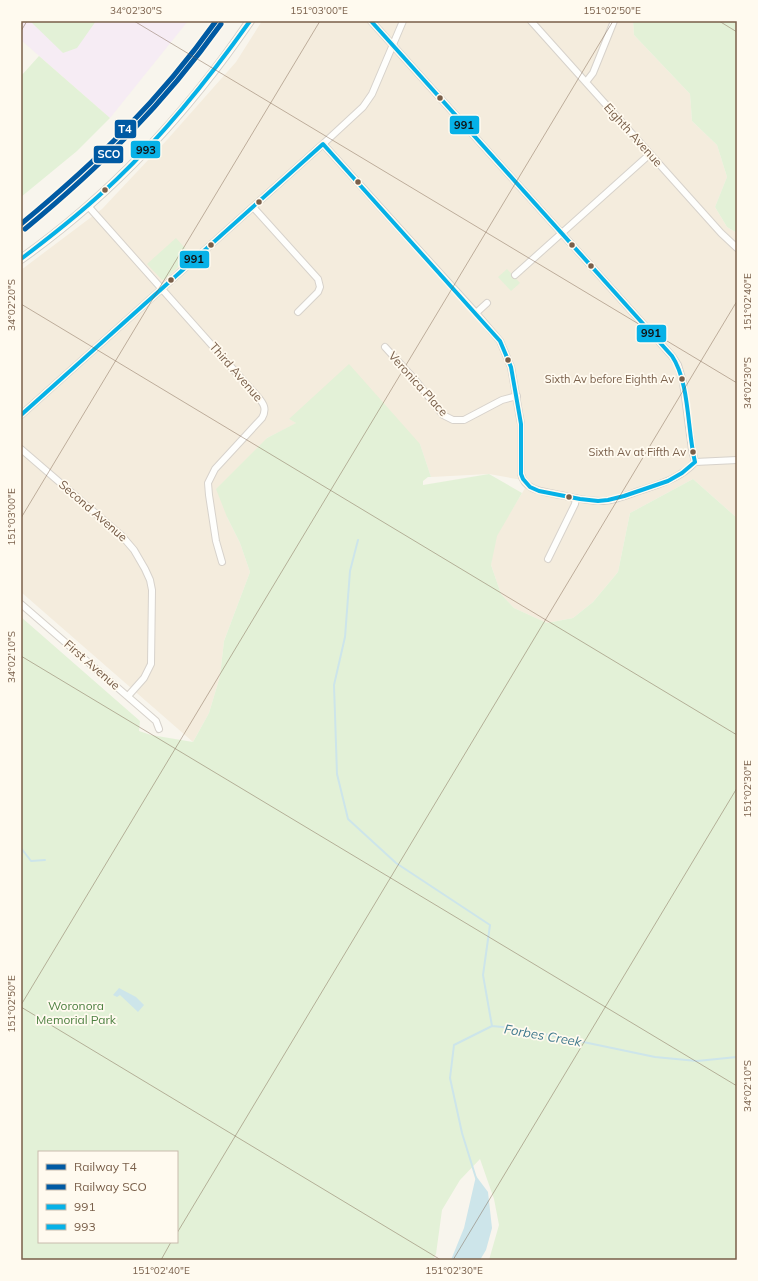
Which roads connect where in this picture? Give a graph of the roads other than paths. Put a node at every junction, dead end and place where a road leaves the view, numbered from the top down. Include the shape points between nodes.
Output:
1 (250, 21) edge
2 (371, 21) edge
3 (403, 21) edge
4 (531, 21) edge
5 (614, 21) edge
6 (393, 45) junction
7 (586, 82) junction
8 (323, 144) junction
9 (650, 154) junction
10 (88, 206) junction
11 (253, 207) junction
12 (562, 234) junction
13 (737, 248) edge
14 (21, 259) edge
15 (515, 275) dead end
16 (162, 288) junction
17 (487, 303) dead end
18 (298, 312) dead end
19 (476, 313) junction
20 (386, 348) dead end
21 (517, 396) junction
22 (21, 415) edge
23 (21, 449) edge
24 (737, 460) edge
25 (696, 462) junction
26 (576, 498) junction
27 (548, 559) dead end
28 (222, 562) dead end
29 (21, 604) edge
30 (128, 696) junction
31 (159, 729) dead end

1 - 10 street via 228,54 194,96 137,159
2 - 6 street
3 - 6 street
4 - 7 street, Eighth Avenue
5 - 7 street via 594,73
6 - 8 street via 372,94
6 - 12 street
7 - 9 street, Eighth Avenue
8 - 11 street
8 - 19 street
9 - 12 street
9 - 13 street, Eighth Avenue
10 - 14 street
10 - 16 street, Third Avenue
11 - 16 street
11 - 18 street via 318,279 318,292
12 - 15 street
12 - 25 street via 678,365
16 - 22 street
16 - 28 street, Third Avenue via 258,396 265,410 262,418 215,469 208,483 217,547
17 - 19 street
19 - 21 street via 500,341 511,367
20 - 21 street, Veronica Place via 443,415 453,420 464,420 502,400
21 - 26 street via 521,424 521,474 524,483 542,492
23 - 30 street, Second Avenue via 125,539 150,580 151,664 144,678
24 - 25 street
25 - 26 street via 674,478 616,499 603,501
26 - 27 street
29 - 30 street, First Avenue
30 - 31 street, First Avenue via 159,720

